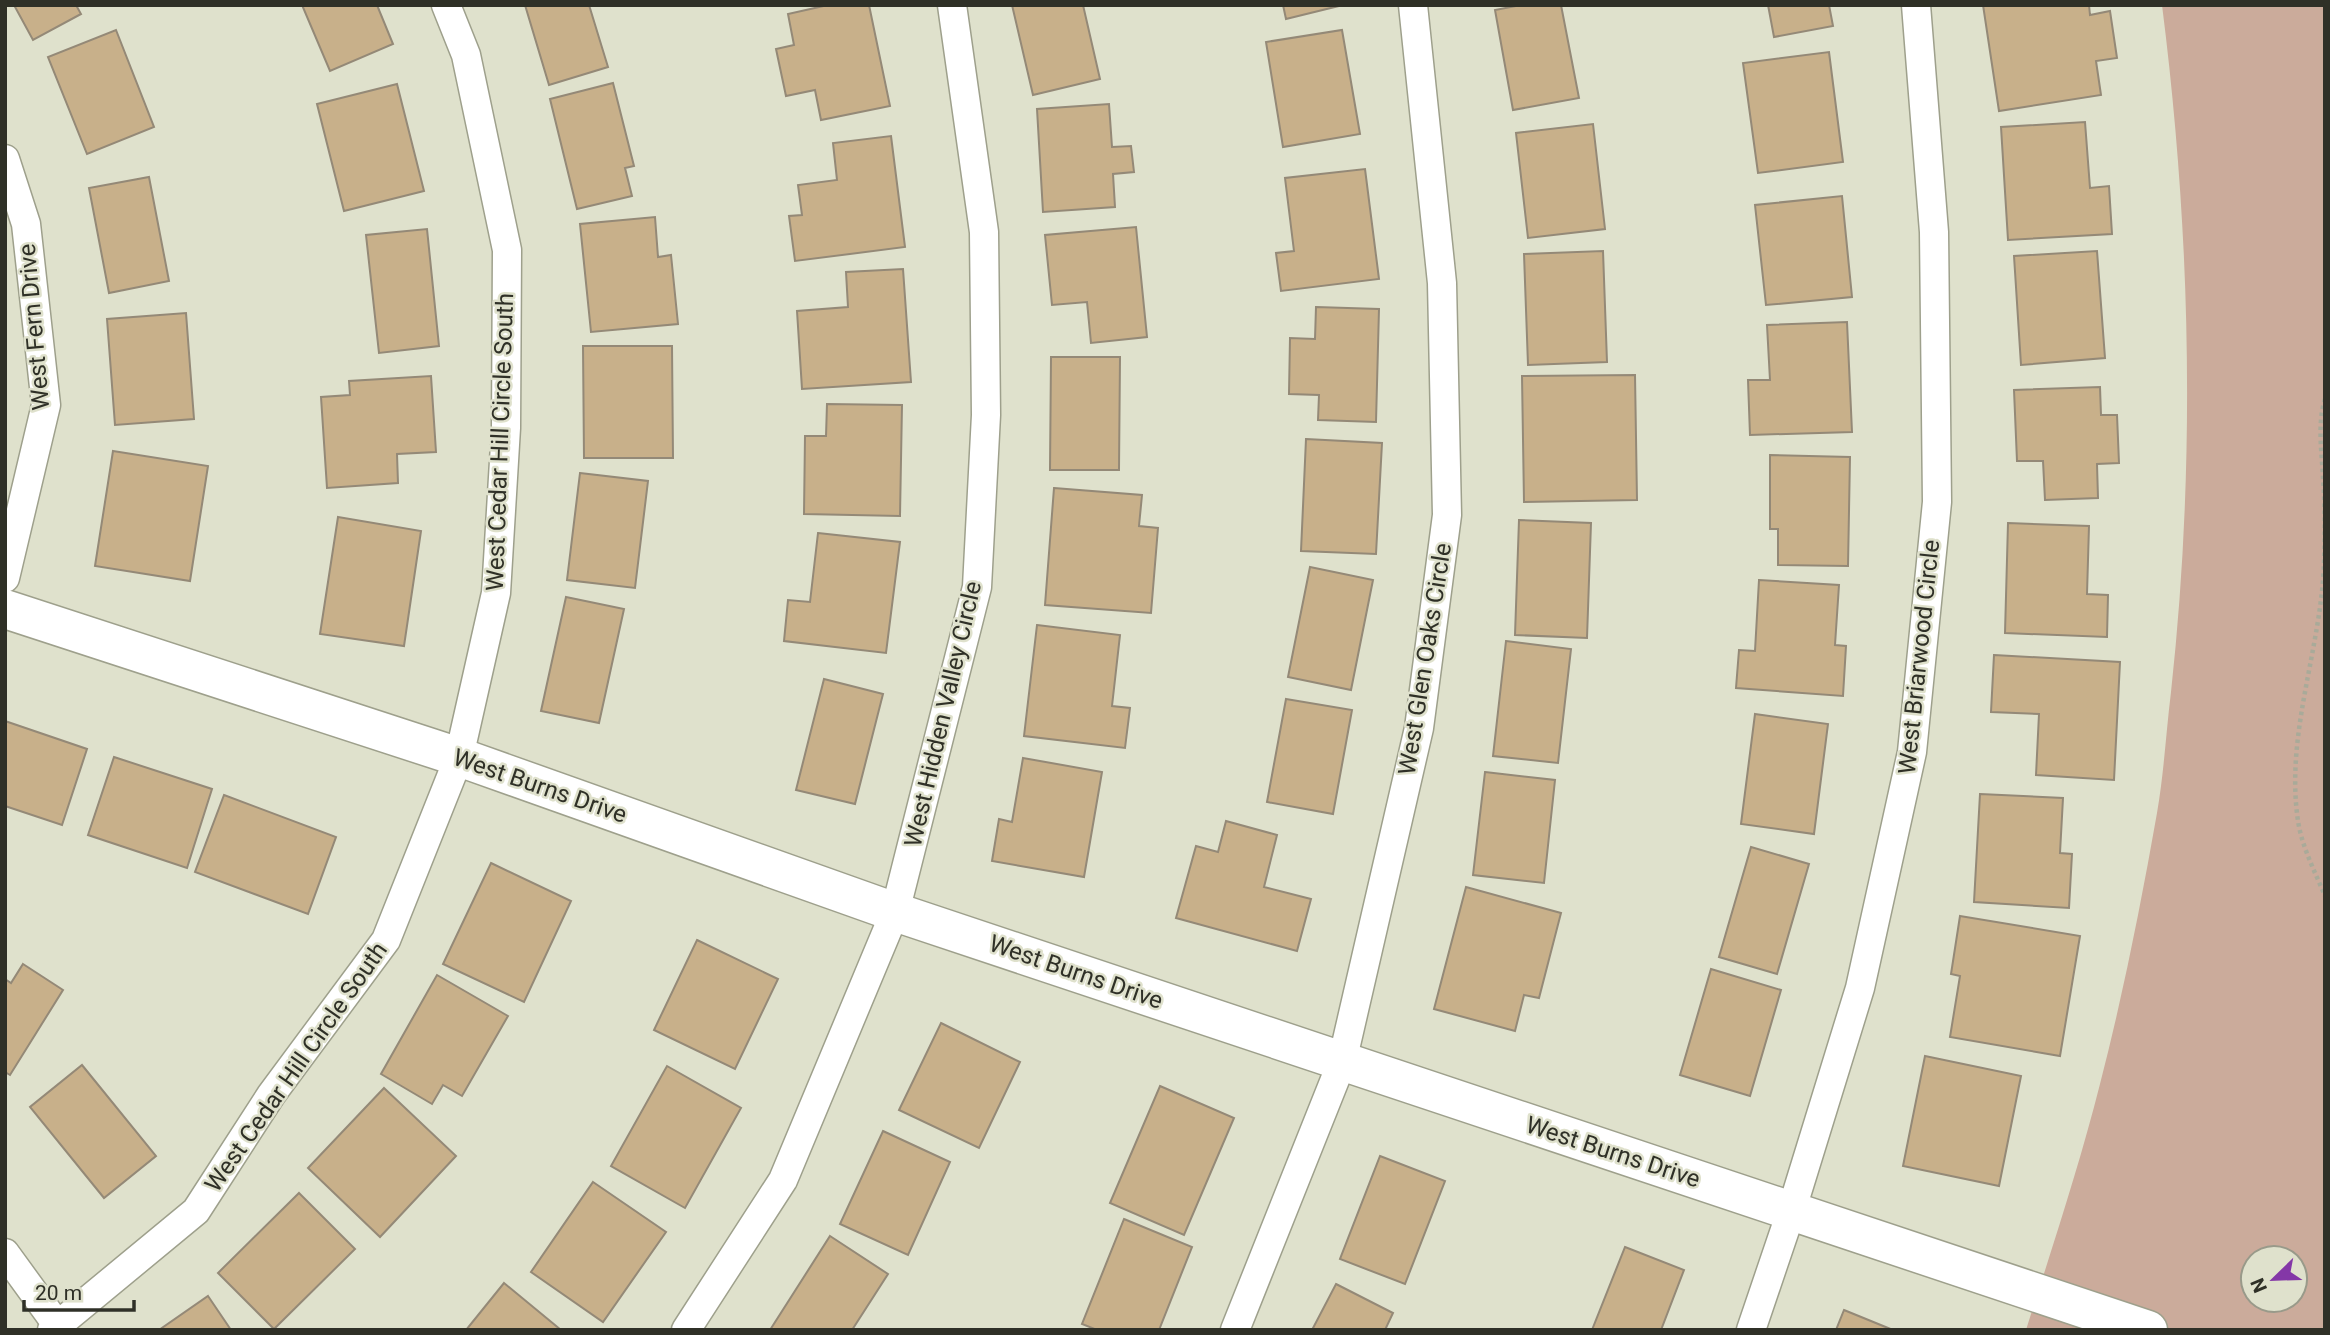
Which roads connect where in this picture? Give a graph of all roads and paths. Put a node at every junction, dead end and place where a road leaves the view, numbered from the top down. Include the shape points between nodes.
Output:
1 (446, 5) edge
2 (952, 5) edge
3 (1413, 5) edge
4 (1916, 5) edge
5 (5, 159) edge
6 (2325, 399) edge
7 (5, 578) edge
8 (5, 609) edge
9 (459, 757) junction
10 (2325, 896) edge
11 (895, 912) junction
12 (1342, 1062) junction
13 (1791, 1212) junction
14 (5, 1253) edge
15 (55, 1328) edge
16 (686, 1330) edge
17 (1235, 1330) edge
18 (1751, 1330) edge
19 (2148, 1330) edge

1 - 9 street, West Cedar Hill Circle South via 466,55 507,250 506,428 496,593
2 - 11 street, West Hidden Valley Circle via 984,232 986,415 977,587
3 - 12 street, West Glen Oaks Circle via 1442,283 1447,515 1419,728
4 - 13 street, West Briarwood Circle via 1934,232 1937,502 1912,752 1860,988
5 - 7 street, West Fern Drive via 26,224 46,405
6 - 10 path via 2321,429 2322,596 2295,781 2305,848
8 - 9 street, West Burns Drive
9 - 11 street, West Burns Drive
9 - 15 street, West Cedar Hill Circle South via 386,940 271,1095 195,1211
11 - 12 street, West Burns Drive
11 - 16 street, West Hidden Valley Circle via 783,1180
12 - 13 street, West Burns Drive
12 - 17 street, West Glen Oaks Circle
13 - 18 street, West Briarwood Circle
13 - 19 street, West Burns Drive
14 - 15 street

